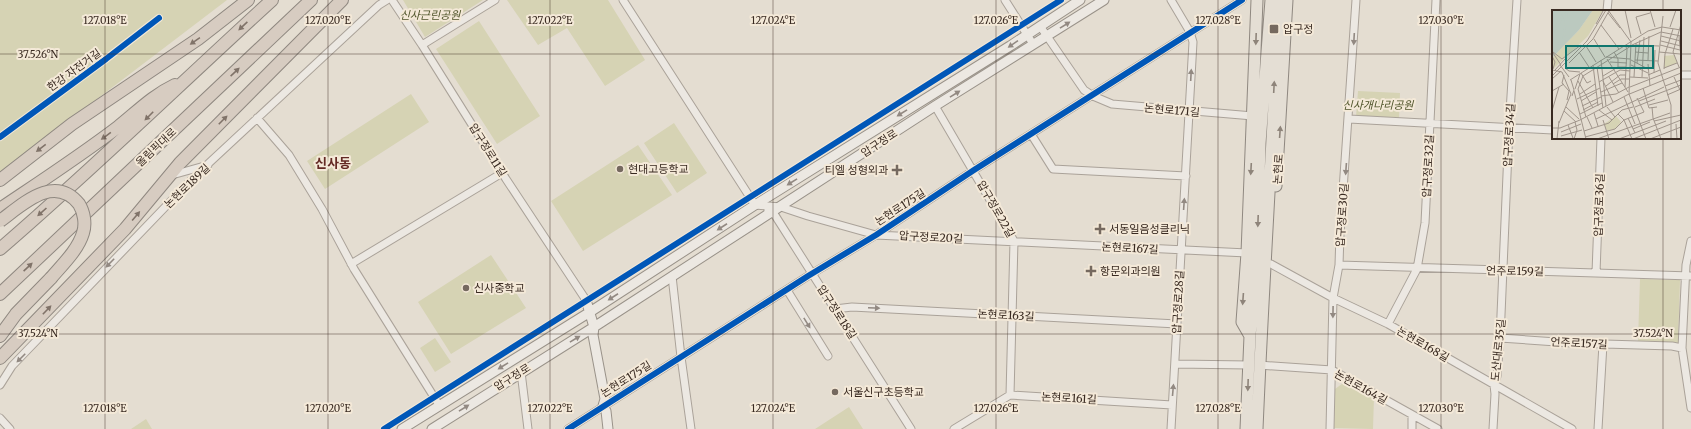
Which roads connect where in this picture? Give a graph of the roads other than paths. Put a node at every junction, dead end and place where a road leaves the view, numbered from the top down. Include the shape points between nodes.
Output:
1 (248, 0) edge
2 (272, 0) edge
3 (311, 0) edge
4 (342, 0) edge
5 (387, 0) edge
6 (392, 0) edge
7 (495, 0) edge
8 (623, 0) edge
9 (1005, 0) edge
10 (1080, 0) edge
11 (1104, 0) edge
12 (1171, 0) edge
13 (1242, 0) edge
14 (1257, 0) edge
15 (1270, 0) edge
16 (1280, 0) edge
17 (1288, 0) edge
18 (1356, 0) edge
19 (1436, 0) edge
20 (1517, 0) edge
21 (1608, 0) edge
22 (1607, 10) edge
23 (1040, 26) junction
24 (1190, 32) junction
25 (1027, 34) junction
26 (1047, 35) junction
27 (1033, 44) junction
28 (422, 45) junction
29 (183, 82) junction
30 (1093, 96) junction
31 (935, 106) junction
32 (1189, 111) junction
33 (1253, 116) junction
34 (257, 118) junction
35 (1349, 119) junction
36 (1430, 123) junction
37 (1509, 128) junction
38 (1552, 130) edge
39 (1031, 134) junction
40 (1602, 139) edge
41 (208, 165) junction
42 (974, 170) junction
43 (502, 173) junction
44 (169, 176) junction
45 (1186, 176) junction
46 (0, 180) edge
47 (755, 205) junction
48 (781, 207) junction
49 (0, 209) edge
50 (773, 212) junction
51 (0, 221) edge
52 (876, 235) junction
53 (1014, 241) junction
54 (1691, 241) edge
55 (0, 249) edge
56 (1180, 251) junction
57 (1247, 253) junction
58 (1271, 264) junction
59 (1339, 265) junction
60 (353, 266) junction
61 (1418, 269) junction
62 (1504, 271) junction
63 (1596, 273) junction
64 (812, 274) junction
65 (672, 276) junction
66 (1689, 276) edge
67 (787, 290) junction
68 (0, 294) edge
69 (1334, 298) junction
70 (586, 300) joint
71 (835, 309) junction
72 (590, 312) junction
73 (1013, 315) junction
74 (1257, 320) junction
75 (1177, 324) junction
76 (1388, 324) junction
77 (594, 331) junction
78 (0, 336) edge
79 (1255, 337) junction
80 (1500, 338) junction
81 (1603, 344) junction
82 (1682, 348) junction
83 (828, 356) dead end
84 (681, 357) junction
85 (0, 358) edge
86 (1175, 364) junction
87 (1254, 365) junction
88 (1332, 370) junction
89 (521, 372) junction
90 (0, 385) edge
91 (1494, 385) junction
92 (1010, 395) junction
93 (439, 405) junction
94 (1172, 405) junction
95 (603, 406) junction
96 (1691, 408) edge
97 (1412, 415) junction
98 (0, 418) edge
99 (448, 418) junction
100 (10, 429) edge
101 (402, 429) edge
102 (432, 429) edge
103 (528, 429) edge
104 (568, 429) edge
105 (608, 429) edge
106 (691, 429) edge
107 (911, 429) edge
108 (954, 429) edge
109 (1170, 429) edge
110 (1246, 429) edge
111 (1258, 429) edge
112 (1330, 429) edge
113 (1412, 429) edge
114 (1438, 429) edge
115 (1493, 429) edge
116 (1572, 429) edge
117 (1598, 429) edge

1 -> 46 highway via 198,39 72,124
2 -> 29 highway
68 -> 3 highway, 올림픽대로
44 -> 4 highway
5 - 34 street, 논현로189길
6 - 28 street, 압구정로11길
7 - 28 street
8 - 47 street
9 - 25 street
10 - 23 main road, 압구정로
26 -> 11 main road, 압구정로
12 - 24 street, 압구정로28길
13 - 24 street, 논현로175길
14 -> 33 main road, 논현로
15 -> 74 main road, 논현로 via 1260,143
74 -> 16 main road, 논현로 via 1267,252 1271,135
58 -> 17 main road, 논현로
18 -> 35 street, 압구정로30길
19 - 36 street, 압구정로32길
20 - 37 street, 압구정로34길
21 - 22 street
23 - 25 main road, 압구정로
23 - 26 street
24 - 30 street, 논현로175길
32 -> 24 street, 압구정로28길 via 1193,42
25 - 27 street
25 -> 47 main road, 압구정로
26 - 27 main road, 압구정로
26 - 30 street via 1084,90
31 -> 27 main road, 압구정로
28 - 43 street, 압구정로11길
29 -> 49 highway via 159,92 59,170
29 -> 55 highway via 140,124
30 - 32 street, 논현로171길 via 1112,104
30 - 39 street, 논현로175길
31 - 42 street, 압구정로22길
31 - 48 main road, 압구정로
32 - 33 street, 논현로171길
32 - 45 street, 압구정로28길
33 -> 57 main road, 논현로
34 - 41 street, 논현로189길
34 - 60 street via 289,155
35 - 36 street
35 -> 59 street, 압구정로30길
36 - 37 street
36 - 61 street, 압구정로32길 via 1425,223
37 - 38 street
37 - 62 street, 압구정로34길
39 - 42 street, 논현로175길
39 - 45 street via 1053,169
40 - 63 street, 압구정로36길
41 - 44 street
41 -> 90 street, 논현로189길 via 12,366
42 - 52 street, 논현로175길
42 - 53 street, 압구정로22길
43 - 60 street
43 - 70 street, 압구정로11길
85 -> 44 highway via 125,229
56 -> 45 street, 압구정로28길
47 - 48 street, 압구정로20길
47 - 50 street
47 -> 72 main road, 압구정로
48 - 50 main road, 압구정로
48 - 52 street, 압구정로20길
50 - 64 street, 압구정로18길
50 - 65 main road, 압구정로
51 - 78 highway, bridge via 43,192 52,191 61,192 75,200 84,217 83,233 77,245
52 - 53 street, 압구정로20길
52 - 64 street, 논현로175길
53 - 56 street, 논현로167길
53 - 73 street, 압구정로22길
54 - 66 street via 1686,265
56 - 57 street, 논현로167길
56 - 75 street, 압구정로28길
57 -> 79 main road, 논현로 via 1242,322
58 - 69 street, 논현로168길
58 - 79 main road, 논현로 via 1267,325
59 - 61 street, 언주로159길
59 - 69 street, 압구정로30길
60 - 93 street
61 - 62 street, 언주로159길
61 - 76 street, 압구정로32길
62 - 63 street, 언주로159길
62 - 80 street, 도산대로35길
63 - 66 street, 언주로159길
64 - 67 street, 논현로175길
64 - 71 street, 압구정로18길
65 - 77 main road, 압구정로
65 - 84 street
66 - 82 street
67 -> 83 street
67 - 84 street, 논현로175길
69 - 76 street, 논현로168길
69 -> 88 street, 압구정로30길
70 - 72 main road
71 -> 73 street, 논현로163길 via 852,307
71 - 107 street, 압구정로18길
72 - 77 main road
72 -> 93 main road, 압구정로
73 - 75 street, 논현로163길
73 - 92 street, 압구정로22길
74 - 79 main road, 논현로
75 - 86 street, 압구정로28길
76 - 91 street, 논현로168길
89 -> 77 main road, 압구정로
77 - 95 main road via 605,399
79 - 87 main road, 논현로
80 - 81 street, 언주로157길
80 - 91 street, 도산대로35길
81 - 82 street, 언주로157길
81 - 117 street
82 - 96 street
84 - 95 street, 논현로175길
84 - 106 street
86 - 87 street
94 -> 86 street, 압구정로28길
87 - 88 street, 논현로164길
87 -> 110 main road, 논현로
87 - 111 main road, 논현로
88 - 97 street, 논현로164길
88 - 112 street, 압구정로30길
99 -> 89 main road, 압구정로
89 - 103 street
91 - 115 street, 도산대로35길
91 - 116 street, 논현로168길
92 - 94 street, 논현로161길
92 - 108 street
93 - 99 main road
93 - 101 main road, 압구정로
94 - 109 street, 압구정로28길
95 - 104 street, 논현로175길
95 - 105 main road
97 - 113 street
97 - 114 street, 논현로164길
98 - 100 street
99 - 102 main road, 압구정로

